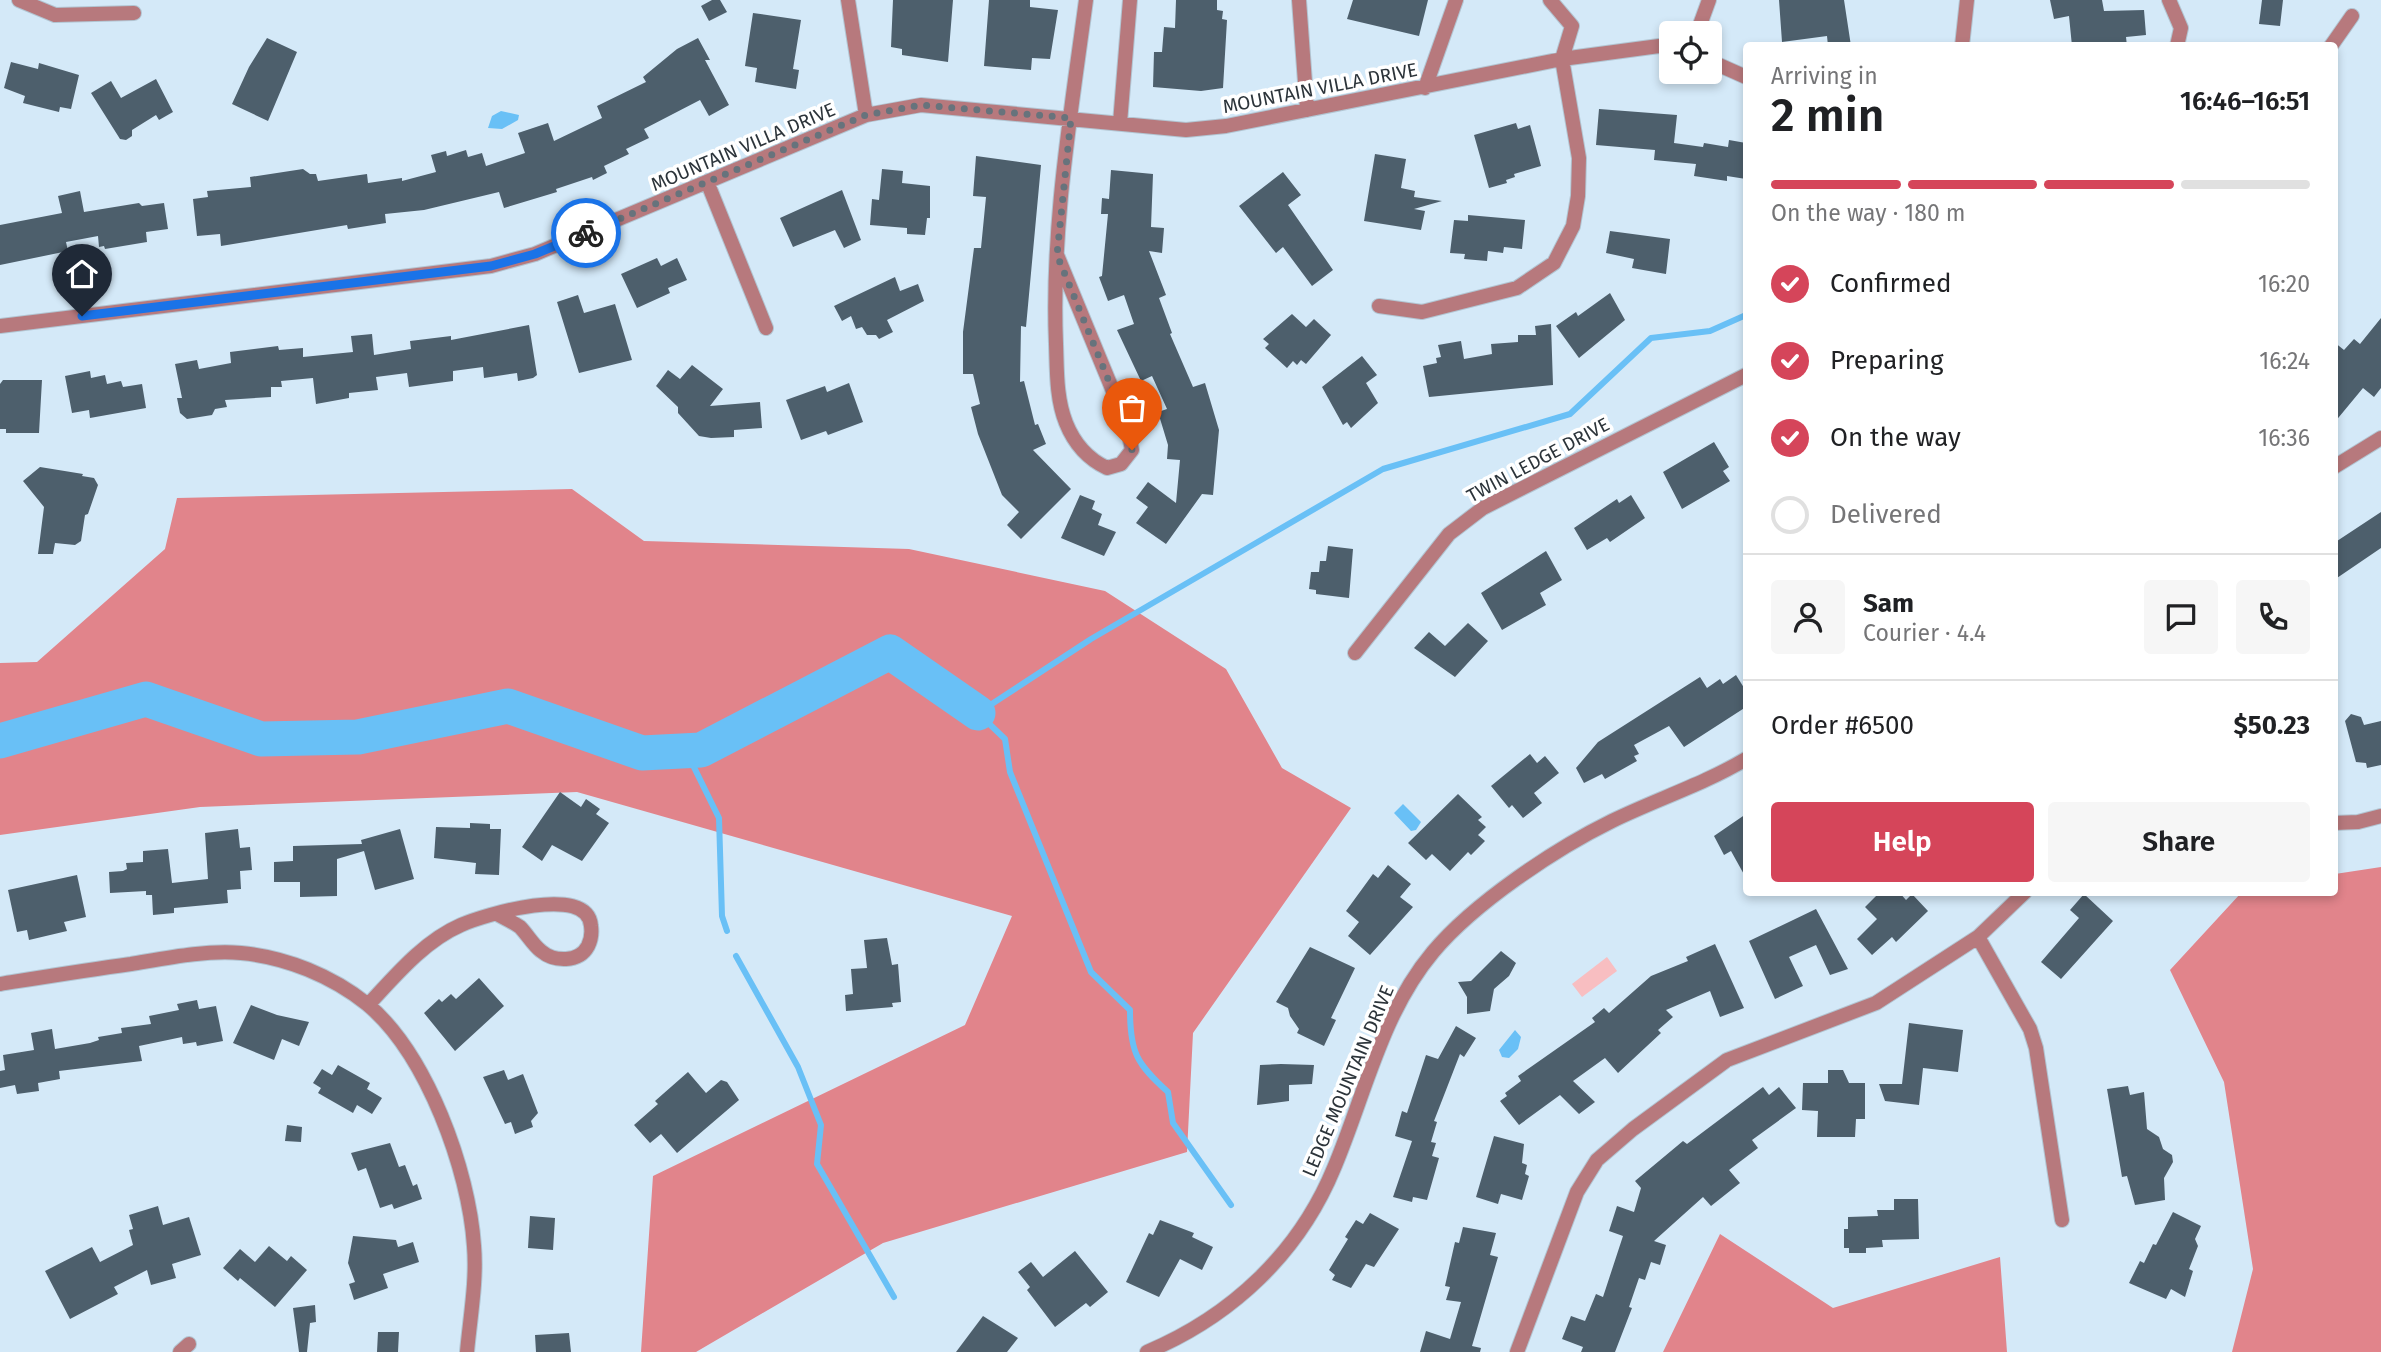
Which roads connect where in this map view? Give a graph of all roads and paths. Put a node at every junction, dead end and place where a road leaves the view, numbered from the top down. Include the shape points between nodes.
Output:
1 (19, 0) edge
2 (848, 0) edge
3 (1086, 0) edge
4 (1130, 0) edge
5 (1299, 0) edge
6 (1456, 0) edge
7 (1549, 0) edge
8 (1709, 0) edge
9 (1967, 0) edge
10 (2169, 0) edge
11 (134, 13) dead end
12 (2352, 16) dead end
13 (1701, 21) edge
14 (1962, 42) edge
15 (2178, 42) edge
16 (2334, 42) edge
17 (1659, 46) edge
18 (1562, 59) junction
19 (1722, 66) edge
20 (1743, 76) edge
21 (1425, 88) junction
22 (1307, 110) junction
23 (866, 115) junction
24 (1071, 118) junction
25 (1120, 122) junction
26 (708, 184) junction
27 (1057, 255) junction
28 (1379, 306) dead end
29 (0, 327) edge
30 (766, 328) dead end
31 (1743, 377) edge
32 (2381, 438) edge
33 (2338, 465) edge
34 (1355, 653) dead end
35 (1743, 761) edge
36 (2381, 816) edge
37 (2338, 823) edge
38 (2021, 896) edge
39 (497, 914) junction
40 (1978, 937) junction
41 (0, 984) edge
42 (368, 1005) junction
43 (2062, 1220) dead end
44 (467, 1352) edge
45 (1147, 1352) edge
46 (1517, 1352) edge

1 - 11 street via 55,15
2 - 23 street
3 - 24 street
4 - 25 street
5 - 22 street
6 - 21 street
7 - 18 street via 1572,26
8 - 13 street
9 - 14 street
10 - 15 street via 2180,28
12 - 16 street
17 - 18 street, MOUNTAIN VILLA DRIVE
18 - 21 street, MOUNTAIN VILLA DRIVE
18 - 28 street via 1579,158 1578,196 1573,226 1554,262 1517,288 1422,312
19 - 20 street
21 - 22 street, MOUNTAIN VILLA DRIVE
22 - 25 street, MOUNTAIN VILLA DRIVE via 1186,130
23 - 24 street, MOUNTAIN VILLA DRIVE via 921,105
23 - 26 street, MOUNTAIN VILLA DRIVE
24 - 25 street, MOUNTAIN VILLA DRIVE
24 - 27 street
26 - 29 street, MOUNTAIN VILLA DRIVE via 535,254 491,266
26 - 30 street
27 - 27 street via 1058,390 1066,424 1089,459 1107,468 1121,464 1132,450 1127,425
31 - 34 street, TWIN LEDGE DRIVE via 1483,508 1442,542
32 - 33 street
35 - 45 street, LEDGE MOUNTAIN DRIVE via 1707,782 1611,821 1542,863 1468,917 1433,952 1404,993 1373,1061 1334,1169 1296,1239 1247,1293 1208,1322
36 - 37 street
38 - 40 street
39 - 39 street via 540,903 571,906 583,909 591,919 592,933 587,948 573,958 558,960 540,951 518,926
39 - 42 street via 459,926 410,960
40 - 43 street via 2036,1048
40 - 46 street via 1876,1003 1727,1060 1597,1160 1577,1192
41 - 42 street via 184,955 241,953 287,962 331,980
42 - 44 street via 408,1051 439,1111 458,1167 474,1246

